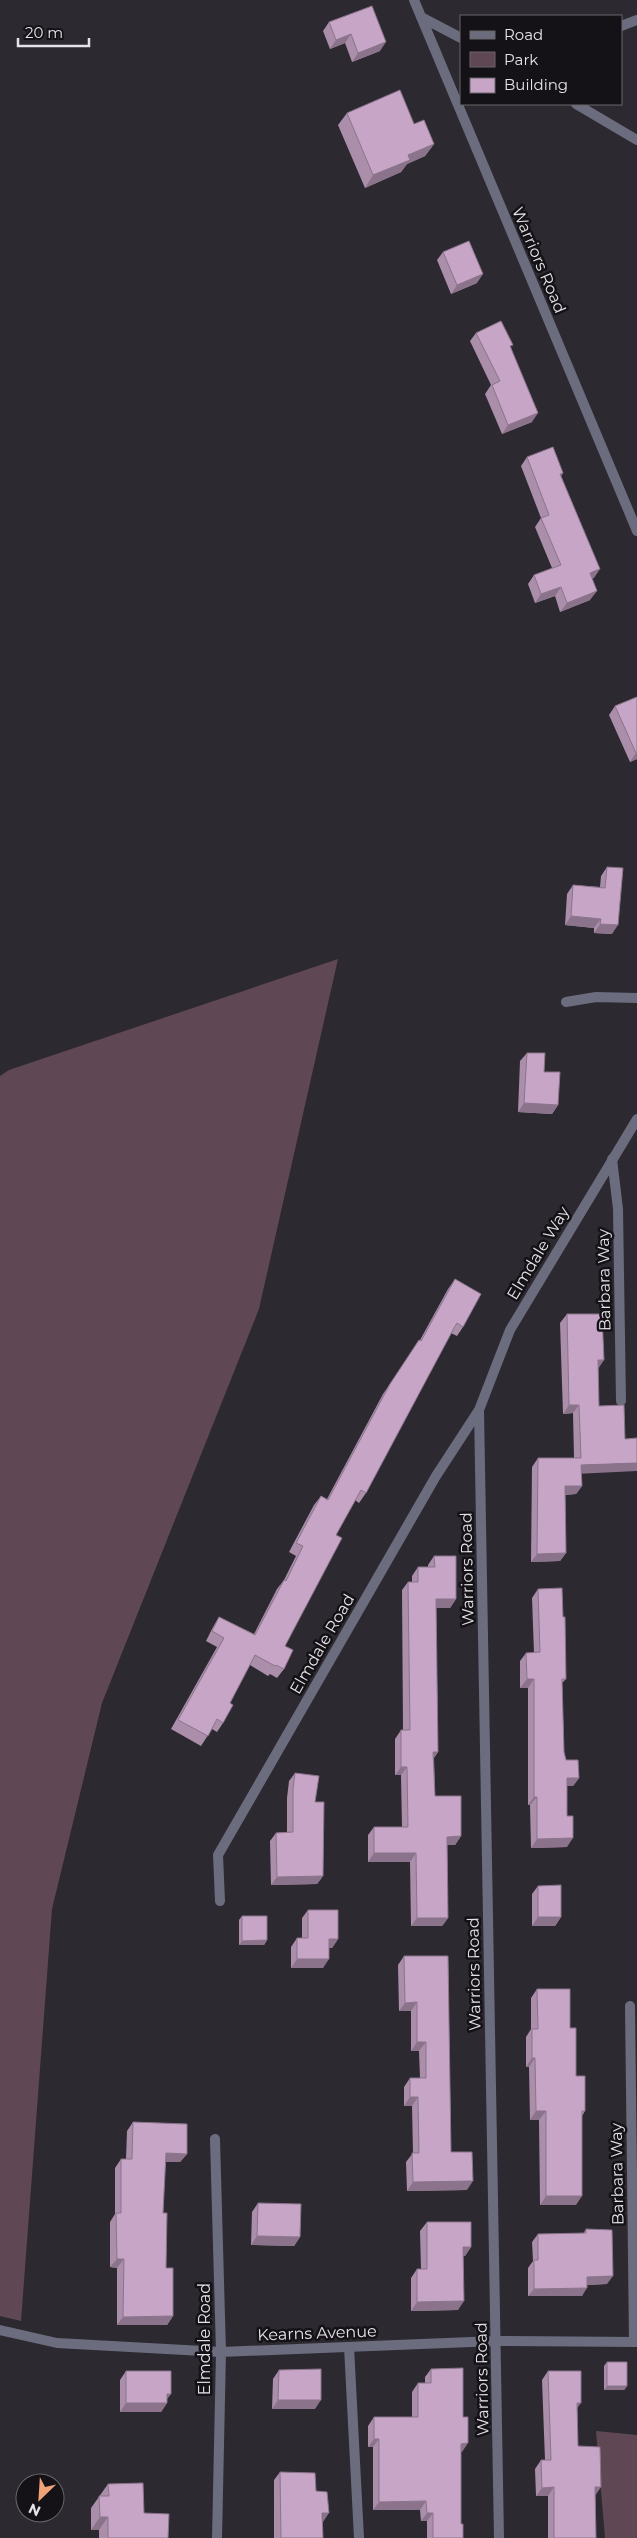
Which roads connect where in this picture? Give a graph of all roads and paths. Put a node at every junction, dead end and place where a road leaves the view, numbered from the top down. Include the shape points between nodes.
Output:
1 (414, 0) edge
2 (421, 17) junction
3 (637, 20) edge
4 (622, 26) edge
5 (460, 37) edge
6 (578, 105) edge
7 (637, 140) edge
8 (637, 531) edge
9 (637, 998) edge
10 (566, 1002) dead end
11 (637, 1119) edge
12 (612, 1159) junction
13 (621, 1401) dead end
14 (479, 1410) junction
15 (220, 1901) dead end
16 (630, 2006) dead end
17 (215, 2139) dead end
18 (0, 2330) edge
19 (496, 2341) junction
20 (635, 2342) edge
21 (349, 2347) junction
22 (221, 2352) junction
23 (217, 2538) edge
24 (359, 2538) edge
25 (499, 2538) edge

1 - 2 street, Warriors Road
2 - 5 street
2 - 8 street, Warriors Road
3 - 4 street
6 - 7 street
9 - 10 street via 596,997
11 - 12 street, Elmdale Way
12 - 13 street, Barbara Way via 618,1208
12 - 14 street, Elmdale Way via 510,1330
14 - 15 street, Elmdale Road via 436,1476 218,1855
14 - 19 street, Warriors Road
16 - 20 street, Barbara Way
17 - 22 street, Elmdale Road
18 - 22 street, Kearns Avenue via 57,2343
19 - 20 street, Kearns Avenue
19 - 21 street, Kearns Avenue
19 - 25 street, Warriors Road
21 - 22 street, Kearns Avenue
21 - 24 street
22 - 23 street, Elmdale Road

